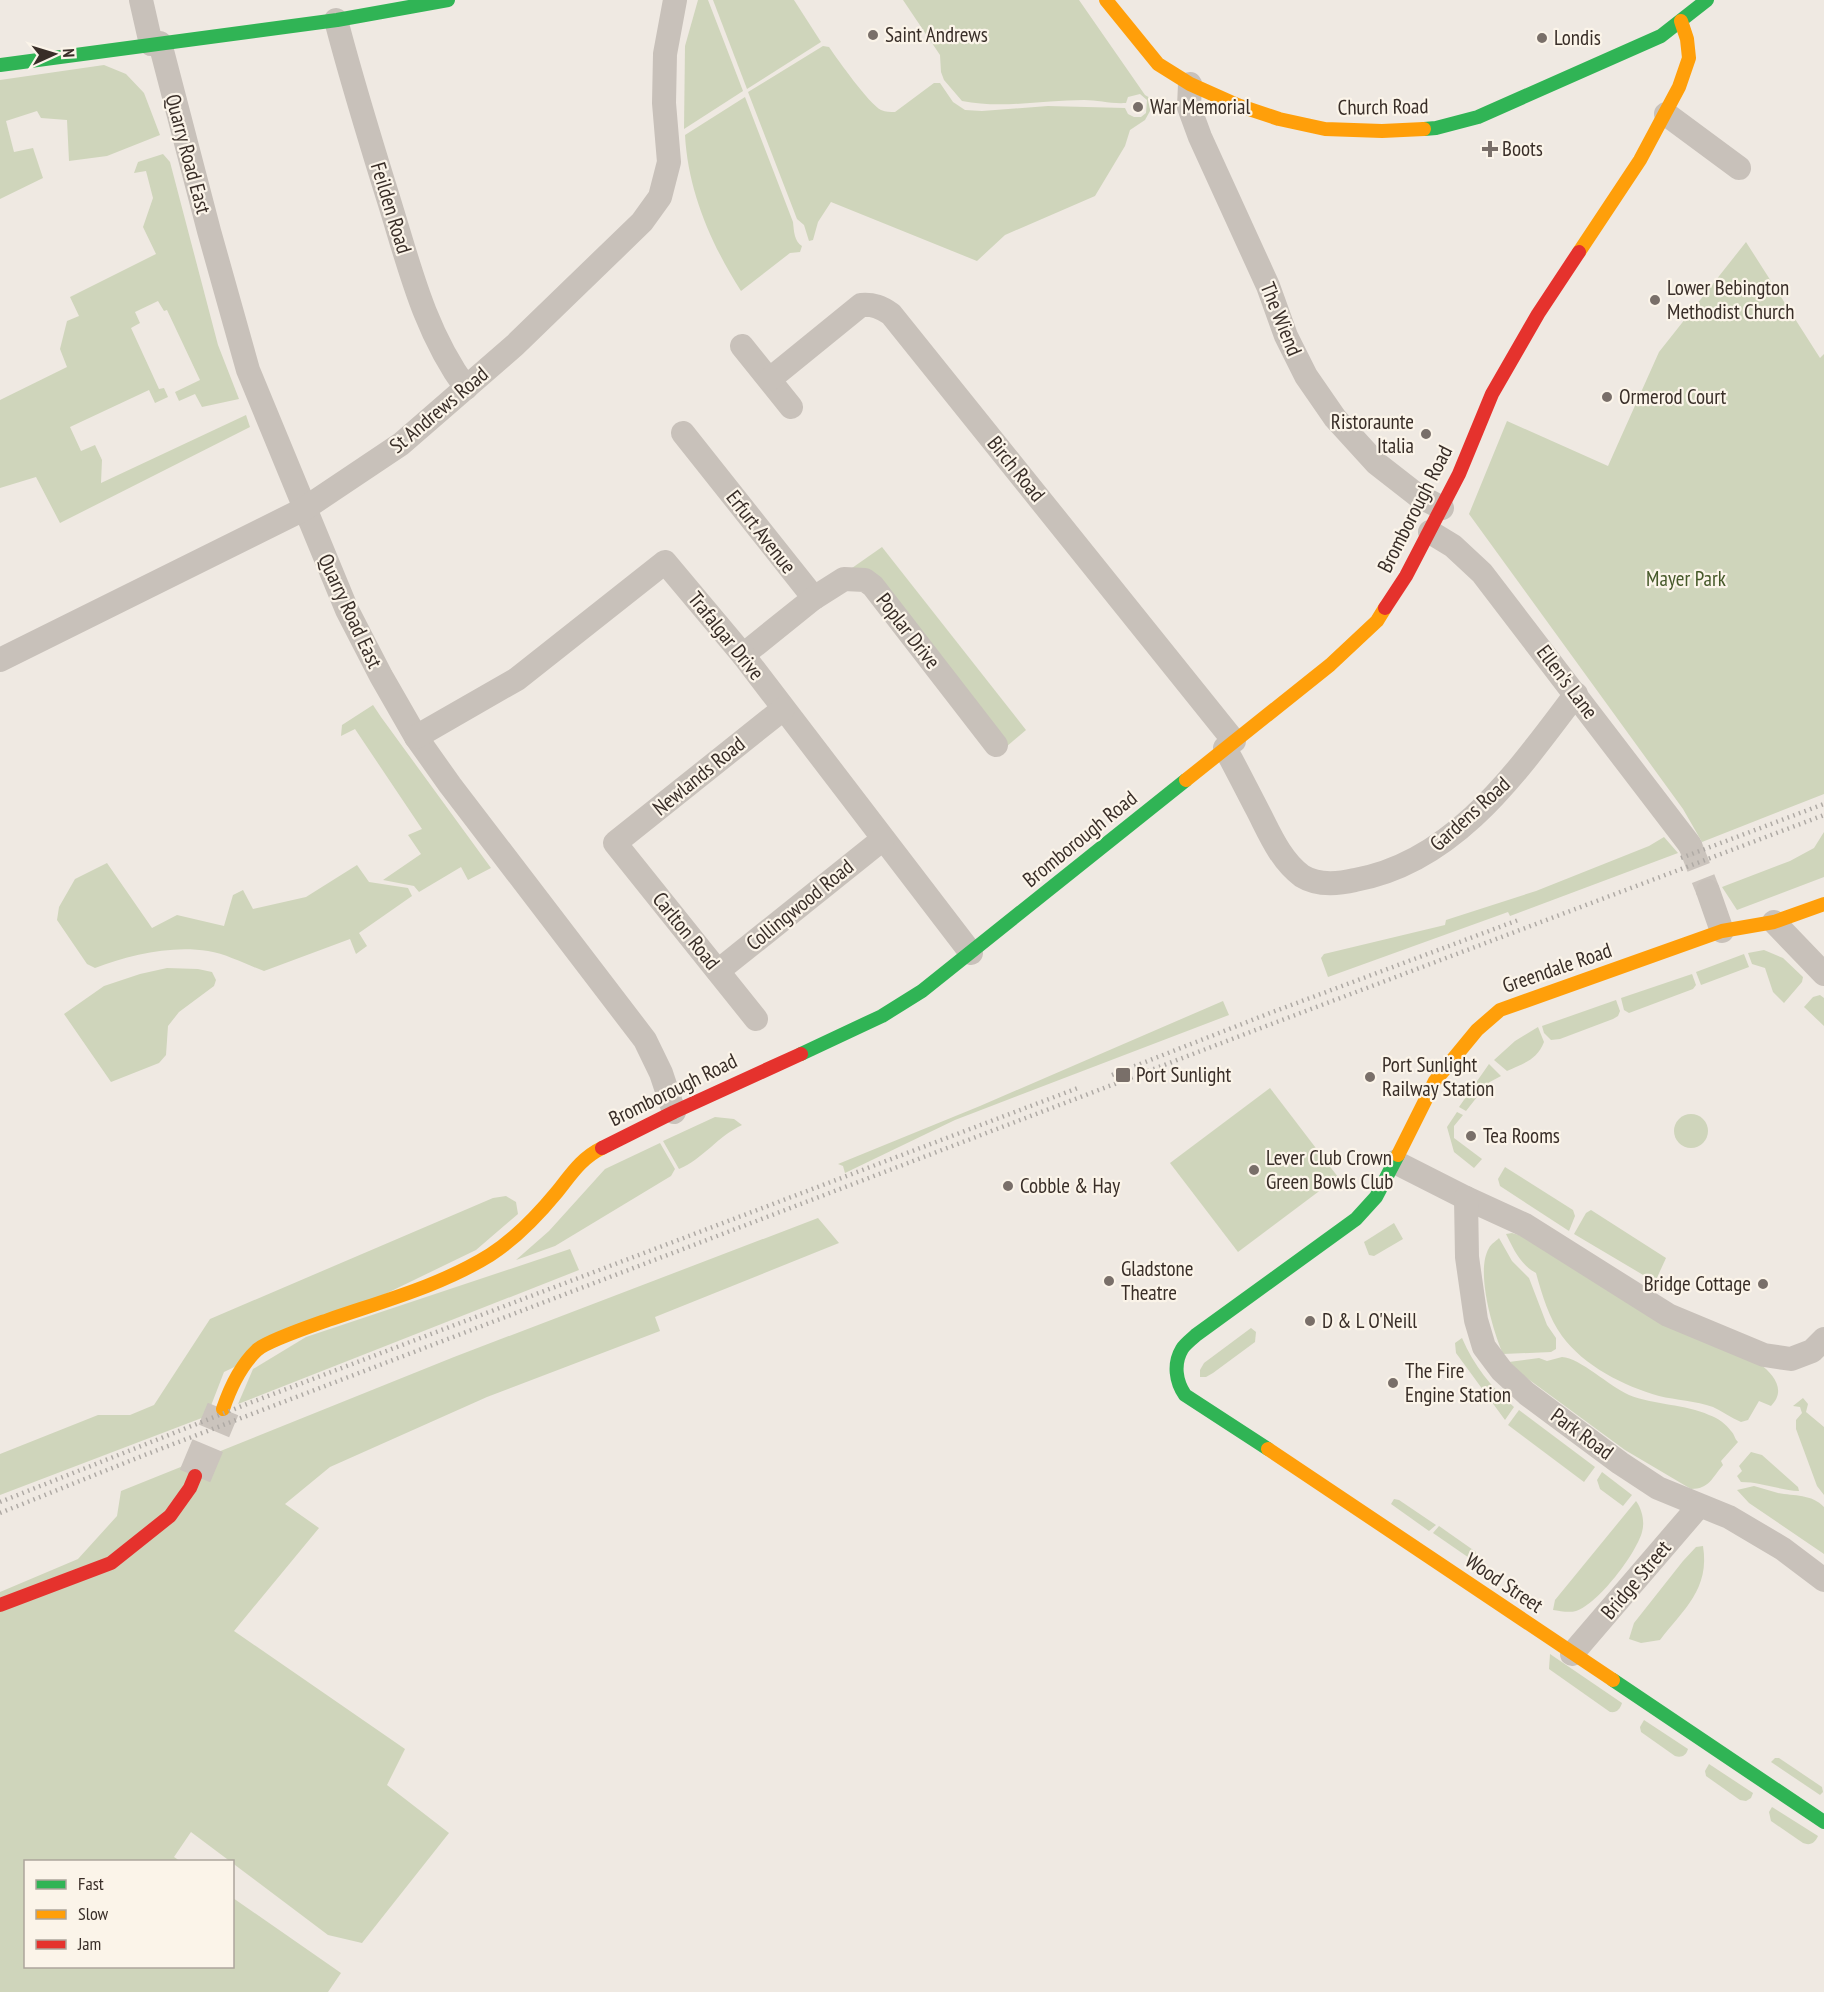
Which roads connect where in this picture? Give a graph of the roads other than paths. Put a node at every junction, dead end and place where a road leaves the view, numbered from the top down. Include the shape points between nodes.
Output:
1 (141, 0) edge
2 (675, 0) edge
3 (1106, 0) edge
4 (1707, 0) edge
5 (439, 1) edge
6 (336, 20) junction
7 (1681, 21) junction
8 (156, 43) junction
9 (0, 65) edge
10 (1190, 84) junction
11 (1666, 114) junction
12 (1739, 168) dead end
13 (742, 346) dead end
14 (770, 379) junction
15 (466, 387) junction
16 (790, 407) dead end
17 (683, 433) dead end
18 (1442, 508) junction
19 (304, 509) junction
20 (1430, 532) junction
21 (814, 598) junction
22 (743, 655) junction
23 (0, 660) edge
24 (1576, 694) junction
25 (783, 709) junction
26 (416, 736) junction
27 (996, 745) dead end
28 (1230, 745) junction
29 (883, 839) junction
30 (615, 843) joint
31 (1690, 845) tunnel mouth
32 (1708, 891) tunnel mouth
33 (1824, 904) edge
34 (1774, 922) junction
35 (1722, 931) junction
36 (971, 953) junction
37 (718, 971) junction
38 (1824, 974) edge
39 (756, 1020) dead end
40 (674, 1112) junction
41 (1395, 1162) junction
42 (1466, 1198) junction
43 (1818, 1345) edge
44 (1176, 1369) joint
45 (223, 1409) tunnel mouth
46 (195, 1476) tunnel mouth
47 (1699, 1506) junction
48 (1824, 1580) edge
49 (0, 1605) edge
50 (1572, 1654) junction
51 (1824, 1822) edge

1 - 8 street, Quarry Road East
2 - 15 street, St Andrews Road via 665,54 669,162 660,196 642,222
3 - 10 street, Church Road via 1158,64
4 - 7 street, Church Road
5 - 6 street
6 - 8 street
6 - 15 street, Feilden Road via 426,318
7 - 10 street, Church Road via 1660,36 1548,88 1478,117 1436,128 1325,129 1237,105
7 - 11 street, Bromborough Road via 1689,58
8 - 9 street
8 - 19 street, Quarry Road East via 248,370
10 - 18 street, The Wiend via 1189,107 1200,137 1306,376 1335,418 1376,463 1417,495
11 - 12 street
11 - 18 street, Bromborough Road via 1503,374
13 - 14 street
14 - 16 street
14 - 28 street, Birch Road via 861,305 871,304 891,314
15 - 19 street, St Andrews Road via 401,444
17 - 21 street, Erfurt Avenue via 717,460
18 - 20 street, Bromborough Road
19 - 23 street, St Andrews Road
19 - 26 street, Quarry Road East via 347,610
20 - 24 street, Ellen's Lane via 1453,546 1482,573
20 - 28 street, Bromborough Road via 1377,621 1330,665
21 - 22 street, Poplar Drive
21 - 27 street, Poplar Drive via 844,579 865,580 873,586
22 - 25 street, Trafalgar Drive
22 - 26 street, Trafalgar Drive via 665,562 517,679
24 - 28 street, Gardens Road via 1506,784 1443,843 1395,868 1342,883 1317,883 1293,869 1276,846
24 - 31 street, Ellen's Lane
25 - 29 street, Trafalgar Drive
25 - 30 street, Newlands Road
26 - 40 street, Quarry Road East via 645,1040
28 - 36 street, Bromborough Road
29 - 36 street, Trafalgar Drive
29 - 37 street, Collingwood Road
30 - 37 street, Carlton Road
32 - 35 street
33 - 34 street, Greendale Road
34 - 35 street, Greendale Road
34 - 38 street
35 - 41 street, Greendale Road via 1500,1010 1477,1030 1435,1081
36 - 40 street, Bromborough Road via 882,1016
37 - 39 street, Carlton Road
40 - 45 street, Bromborough Road via 594,1152 572,1171 527,1225 491,1254 441,1281 307,1327 258,1349 232,1383
41 - 42 street
41 - 44 street, Greendale Road via 1376,1197 1356,1219 1196,1335 1182,1348
42 - 43 street via 1525,1225 1668,1315 1764,1355 1791,1359
42 - 47 street, Park Road via 1469,1272 1476,1320 1484,1347 1502,1371 1527,1394 1649,1481
44 - 50 street, Wood Street via 1185,1395
46 - 49 street via 170,1516 111,1563
47 - 48 street, Park Road via 1729,1517
47 - 50 street, Bridge Street
50 - 51 street, Wood Street

